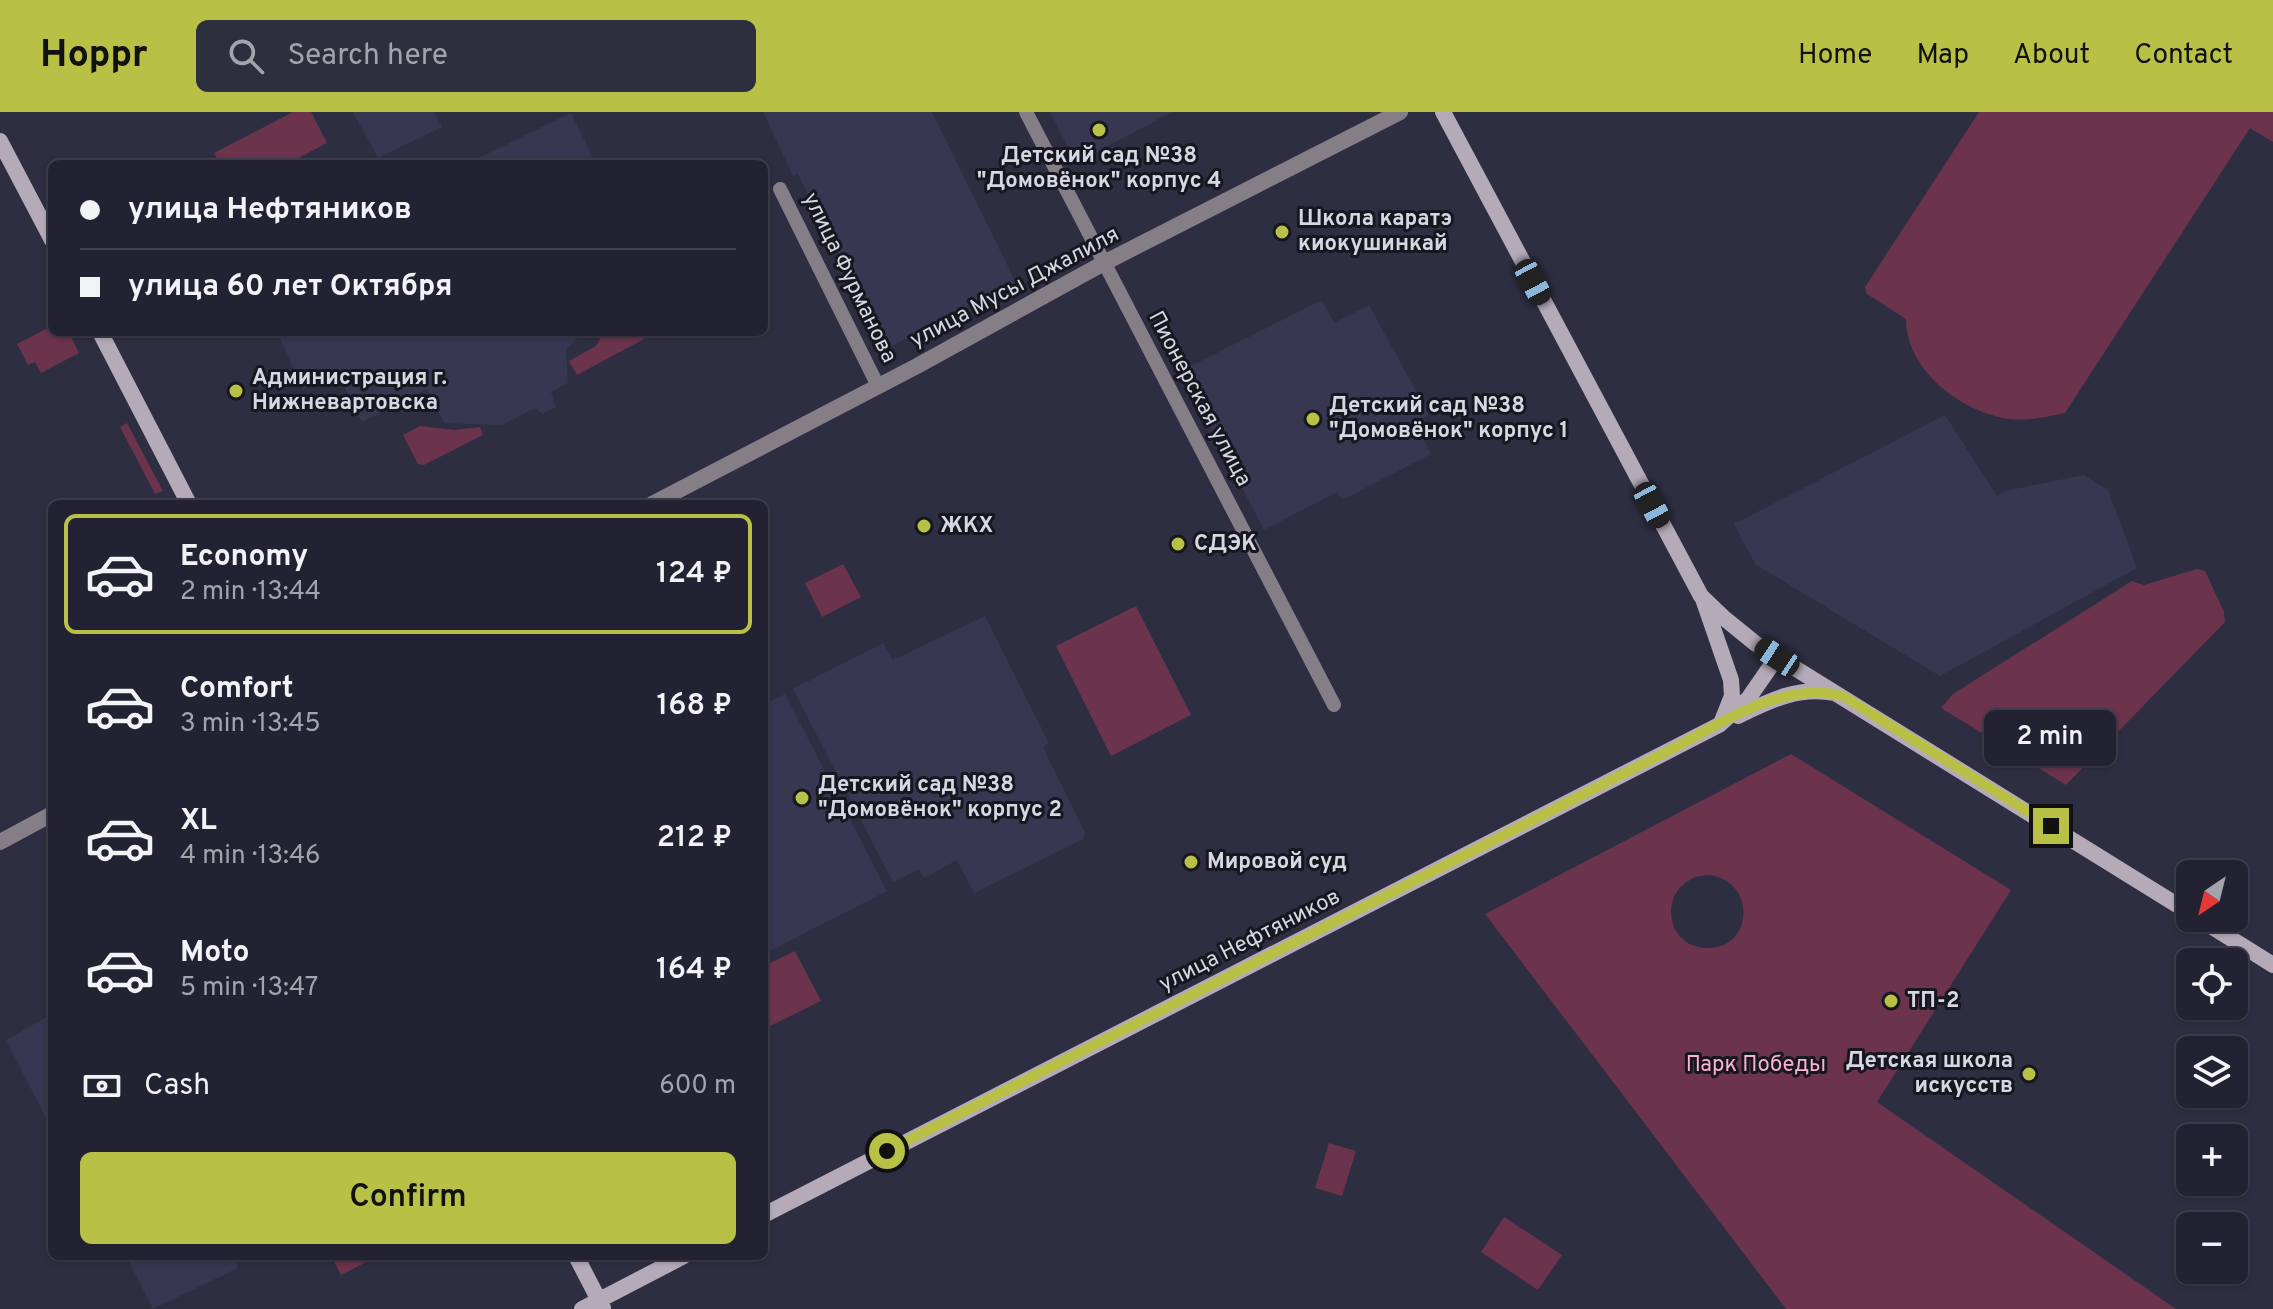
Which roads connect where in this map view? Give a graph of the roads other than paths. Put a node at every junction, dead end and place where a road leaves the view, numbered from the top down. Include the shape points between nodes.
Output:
1 (1026, 112) edge
2 (1400, 112) edge
3 (1443, 112) edge
4 (0, 141) edge
5 (780, 189) dead end
6 (48, 232) edge
7 (1104, 263) junction
8 (102, 336) edge
9 (878, 386) junction
10 (187, 500) edge
11 (660, 500) edge
12 (1701, 596) junction
13 (1777, 657) junction
14 (1843, 696) junction
15 (1334, 705) dead end
16 (1719, 725) junction
17 (48, 816) edge
18 (0, 842) edge
19 (2176, 904) edge
20 (2220, 932) edge
21 (2273, 965) edge
22 (768, 1213) edge
23 (578, 1260) edge
24 (677, 1260) edge
25 (601, 1305) edge
26 (582, 1309) edge

1 - 7 street, Пионерская улица
2 - 7 street, улица Мусы Джалиля
3 - 12 main road
4 - 6 main road
5 - 9 street, улица Фурманова
7 - 9 street, улица Мусы Джалиля
7 - 15 street, Пионерская улица
8 - 10 main road
9 - 11 street, улица Мусы Джалиля
12 - 13 main road
12 - 16 main road via 1731,680 1732,696
13 - 14 main road
13 - 16 main road, улица Нефтяников via 1748,699
14 - 16 main road via 1815,691 1785,694
14 - 19 main road
16 - 22 main road, улица Нефтяников
17 - 18 street
20 - 21 main road
23 - 25 main road
24 - 25 main road
25 - 26 main road

